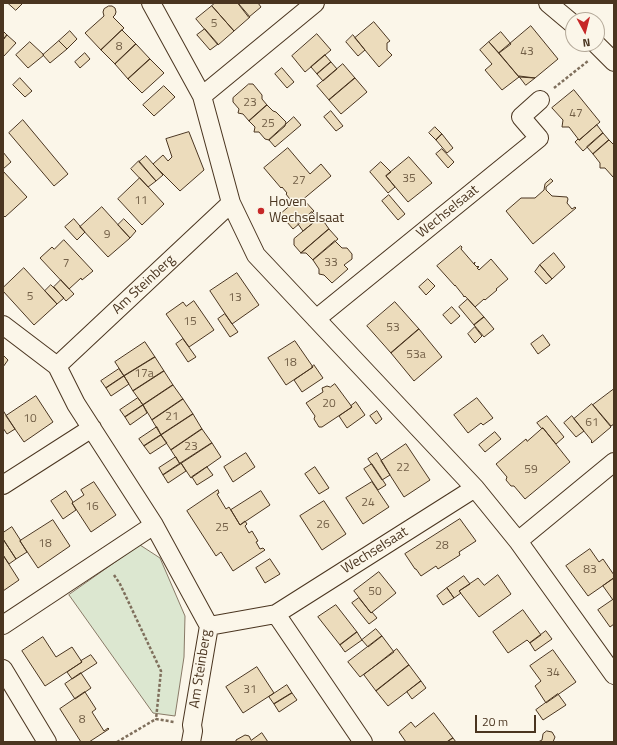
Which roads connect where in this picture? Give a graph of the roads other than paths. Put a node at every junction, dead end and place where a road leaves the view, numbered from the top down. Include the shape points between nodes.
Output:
1 (151, 3) edge
2 (315, 3) edge
3 (548, 3) edge
4 (565, 17) edge
5 (604, 52) edge
6 (614, 62) edge
7 (202, 96) junction
8 (540, 100) road end
9 (231, 203) junction
10 (316, 319) junction
11 (3, 325) edge
12 (57, 366) junction
13 (92, 428) junction
14 (614, 462) edge
15 (3, 485) edge
16 (475, 488) junction
17 (154, 525) junction
18 (518, 541) junction
19 (276, 614) junction
20 (3, 625) edge
21 (209, 626) junction
22 (3, 669) edge
23 (614, 675) edge
24 (194, 735) edge
25 (47, 742) edge
26 (363, 742) edge

1 - 7 street
2 - 7 street
3 - 4 street
5 - 6 street
7 - 9 street
8 - 10 street, Wechselsaat via 521,117 539,138
9 - 10 street via 256,255
9 - 12 street, Am Steinberg
10 - 16 street
11 - 12 street, Am Steinberg
12 - 13 street, Am Steinberg via 76,404
13 - 15 street
13 - 17 street, Am Steinberg
14 - 18 street
16 - 18 street
16 - 19 street, Wechselsaat
17 - 20 street
17 - 21 street, Am Steinberg
18 - 23 street
19 - 21 street, Wechselsaat
19 - 26 street
21 - 24 street, Am Steinberg
22 - 25 street

